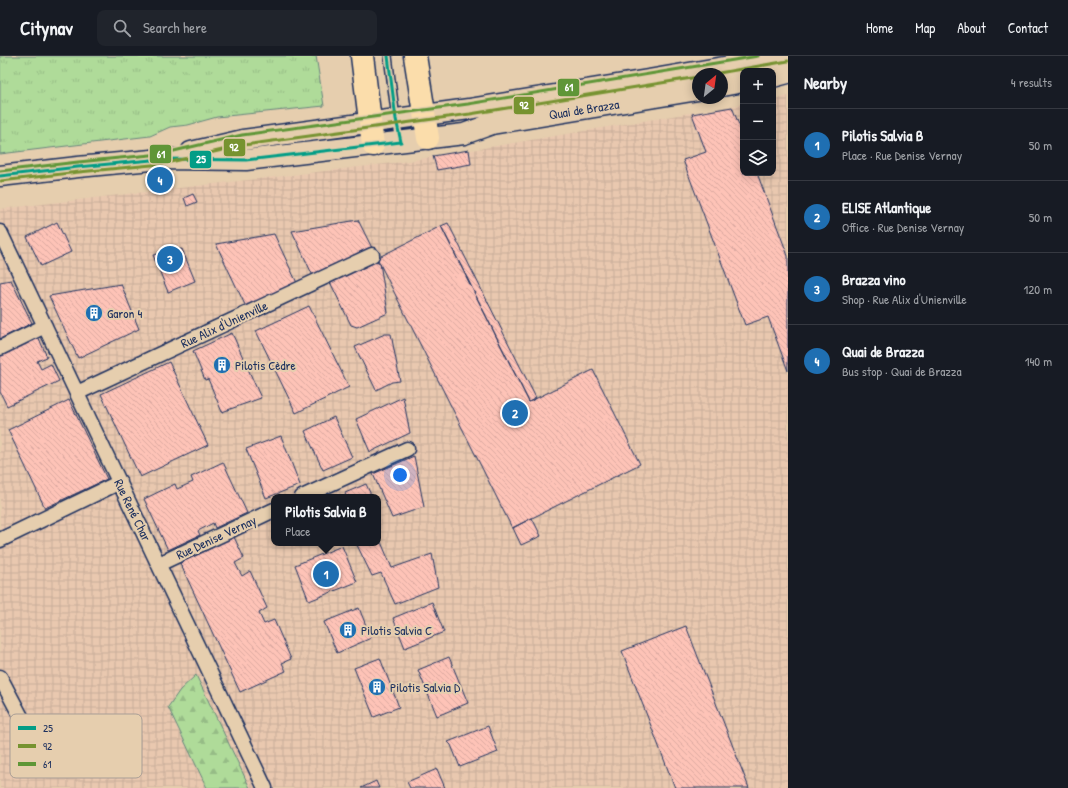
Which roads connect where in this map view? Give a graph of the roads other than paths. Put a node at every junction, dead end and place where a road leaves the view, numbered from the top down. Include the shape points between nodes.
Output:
1 (362, 56) edge
2 (388, 56) edge
3 (415, 56) edge
4 (788, 56) edge
5 (788, 73) edge
6 (776, 76) edge
7 (740, 83) edge
8 (728, 85) edge
9 (692, 91) edge
10 (424, 115) junction
11 (396, 119) junction
12 (370, 122) junction
13 (494, 132) dead end
14 (464, 134) junction
15 (428, 138) junction
16 (400, 142) junction
17 (373, 145) junction
18 (162, 159) junction
19 (0, 176) edge
20 (0, 232) edge
21 (372, 255) dead end
22 (45, 326) junction
23 (0, 348) edge
24 (77, 393) junction
25 (407, 449) dead end
26 (120, 482) junction
27 (309, 494) edge
28 (271, 511) edge
29 (0, 540) edge
30 (159, 564) junction
31 (0, 677) edge
32 (20, 714) edge
33 (265, 788) edge

1 - 12 main road
2 - 11 lane
3 - 10 main road
4 - 10 main road, Quai de Brazza
5 - 6 main road
7 - 8 main road
9 - 14 main road, Quai de Brazza via 492,124
10 - 11 main road, Quai de Brazza
10 - 15 main road
11 - 12 main road, Quai de Brazza
11 - 16 lane
12 - 17 main road
12 - 18 main road, Quai de Brazza via 243,140
13 - 14 lane
14 - 15 main road, Quai de Brazza
15 - 16 main road, Quai de Brazza
16 - 17 main road, Quai de Brazza
17 - 18 main road, Quai de Brazza via 246,160
18 - 19 main road, Quai de Brazza
20 - 22 street, Rue René Char
21 - 24 street, Rue Alix d'Unienville
22 - 23 street
22 - 24 street, Rue René Char
24 - 26 street, Rue René Char
25 - 27 street
26 - 29 street
26 - 30 street, Rue René Char
28 - 30 street, Rue Denise Vernay
30 - 33 street, Rue René Char
31 - 32 street

